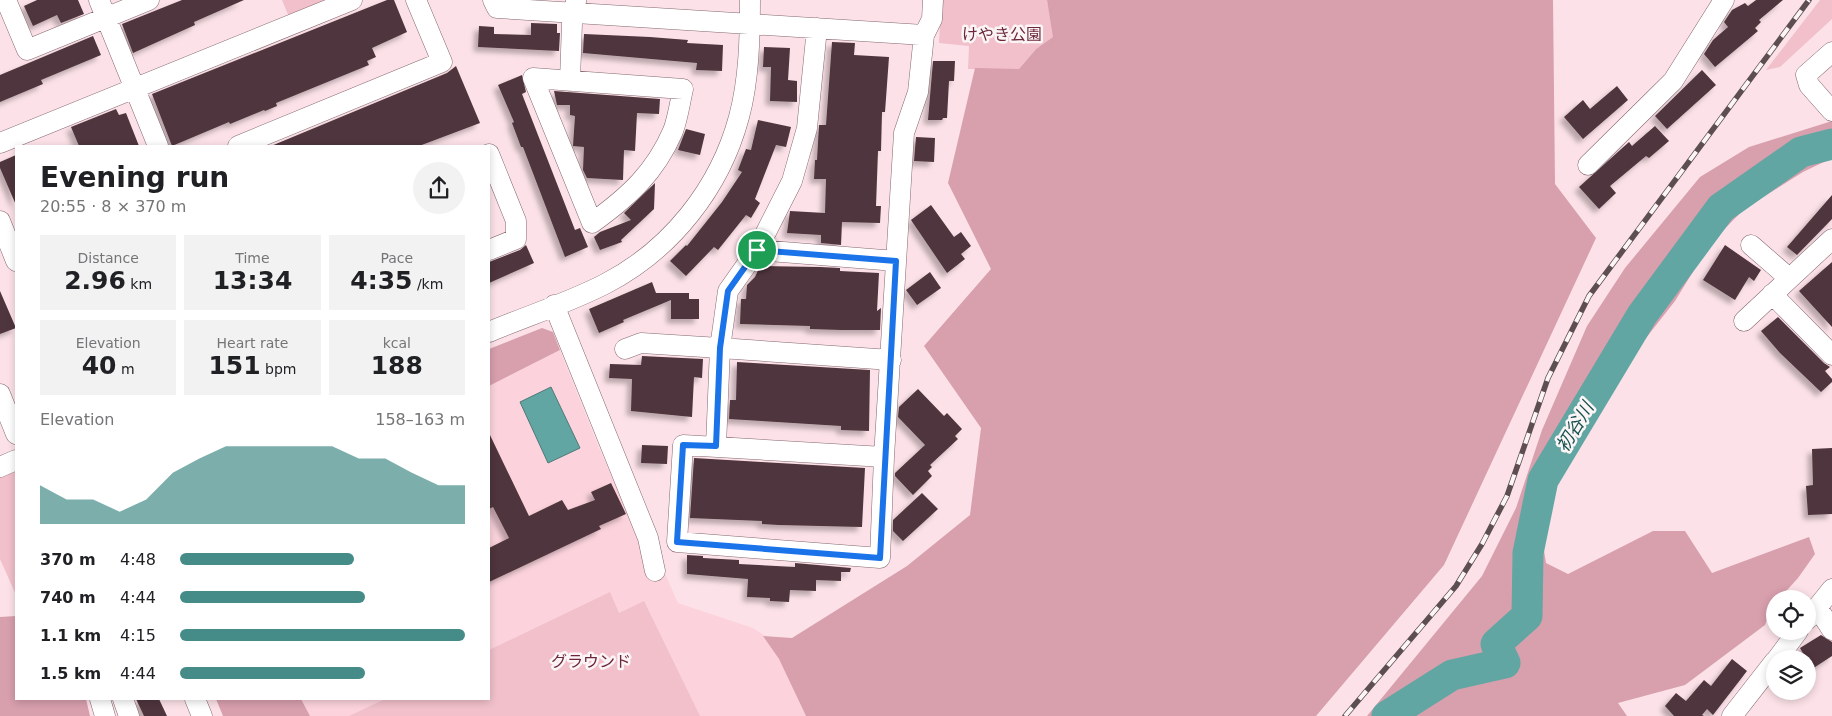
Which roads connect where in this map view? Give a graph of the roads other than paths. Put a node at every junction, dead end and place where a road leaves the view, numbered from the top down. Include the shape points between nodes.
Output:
1 (6, 0) edge
2 (149, 0) edge
3 (352, 0) edge
4 (416, 0) edge
5 (494, 0) edge
6 (750, 0) edge
7 (933, 0) edge
8 (1724, 0) edge
9 (576, 6) edge
10 (103, 9) edge
11 (750, 25) junction
12 (817, 28) junction
13 (924, 35) junction
14 (1832, 52) edge
15 (570, 81) junction
16 (136, 89) junction
17 (1832, 111) edge
18 (0, 142) edge
19 (158, 145) edge
20 (240, 145) edge
21 (490, 156) edge
22 (1588, 166) dead end
23 (0, 221) edge
24 (1832, 239) edge
25 (1751, 245) dead end
26 (490, 250) edge
27 (757, 250) junction
28 (15, 258) edge
29 (896, 261) junction
30 (1790, 278) junction
31 (1772, 294) junction
32 (554, 305) junction
33 (1744, 321) dead end
34 (490, 332) edge
35 (720, 348) junction
36 (625, 349) dead end
37 (1832, 355) edge
38 (891, 360) junction
39 (0, 394) edge
40 (15, 432) edge
41 (716, 446) junction
42 (884, 457) junction
43 (15, 460) edge
44 (0, 466) edge
45 (655, 571) dead end
46 (1832, 589) edge
47 (1816, 608) edge
48 (1816, 616) edge
49 (1832, 630) edge
50 (1791, 640) edge
51 (1784, 650) edge
52 (1766, 673) edge
53 (100, 700) edge
54 (123, 700) edge
55 (195, 700) edge
56 (105, 716) edge
57 (129, 716) edge
58 (202, 716) edge
59 (1732, 716) edge

1 - 10 street via 27,50
2 - 10 street
3 - 16 street
4 - 20 street via 442,62
5 - 9 street via 497,8
6 - 11 street
7 - 13 street via 932,20
8 - 22 street via 1673,81
9 - 11 street
9 - 15 street via 572,23
10 - 16 street
11 - 12 street
11 - 32 street via 739,117 730,144 702,200 677,230 645,260 605,284
12 - 13 street
12 - 27 street via 807,128 792,181
13 - 29 street via 918,92 904,134
14 - 17 street via 1806,75 1809,85
15 - 15 street via 683,89 674,129 654,166 624,200 592,223 533,78
16 - 18 street
16 - 19 street
21 - 26 street via 516,221 516,239
23 - 28 street
24 - 30 street
25 - 30 street
27 - 29 street
27 - 35 street via 728,291
29 - 38 street
30 - 31 street
31 - 33 street
31 - 37 street
32 - 34 street
32 - 45 street via 648,538
35 - 36 street via 640,343
35 - 38 street
35 - 41 street
38 - 42 street
39 - 40 street
41 - 42 street
41 - 42 street via 683,445 677,542 880,558
43 - 44 street
46 - 47 street
48 - 49 street
50 - 51 street
52 - 59 street
53 - 56 street
54 - 57 street
55 - 58 street

